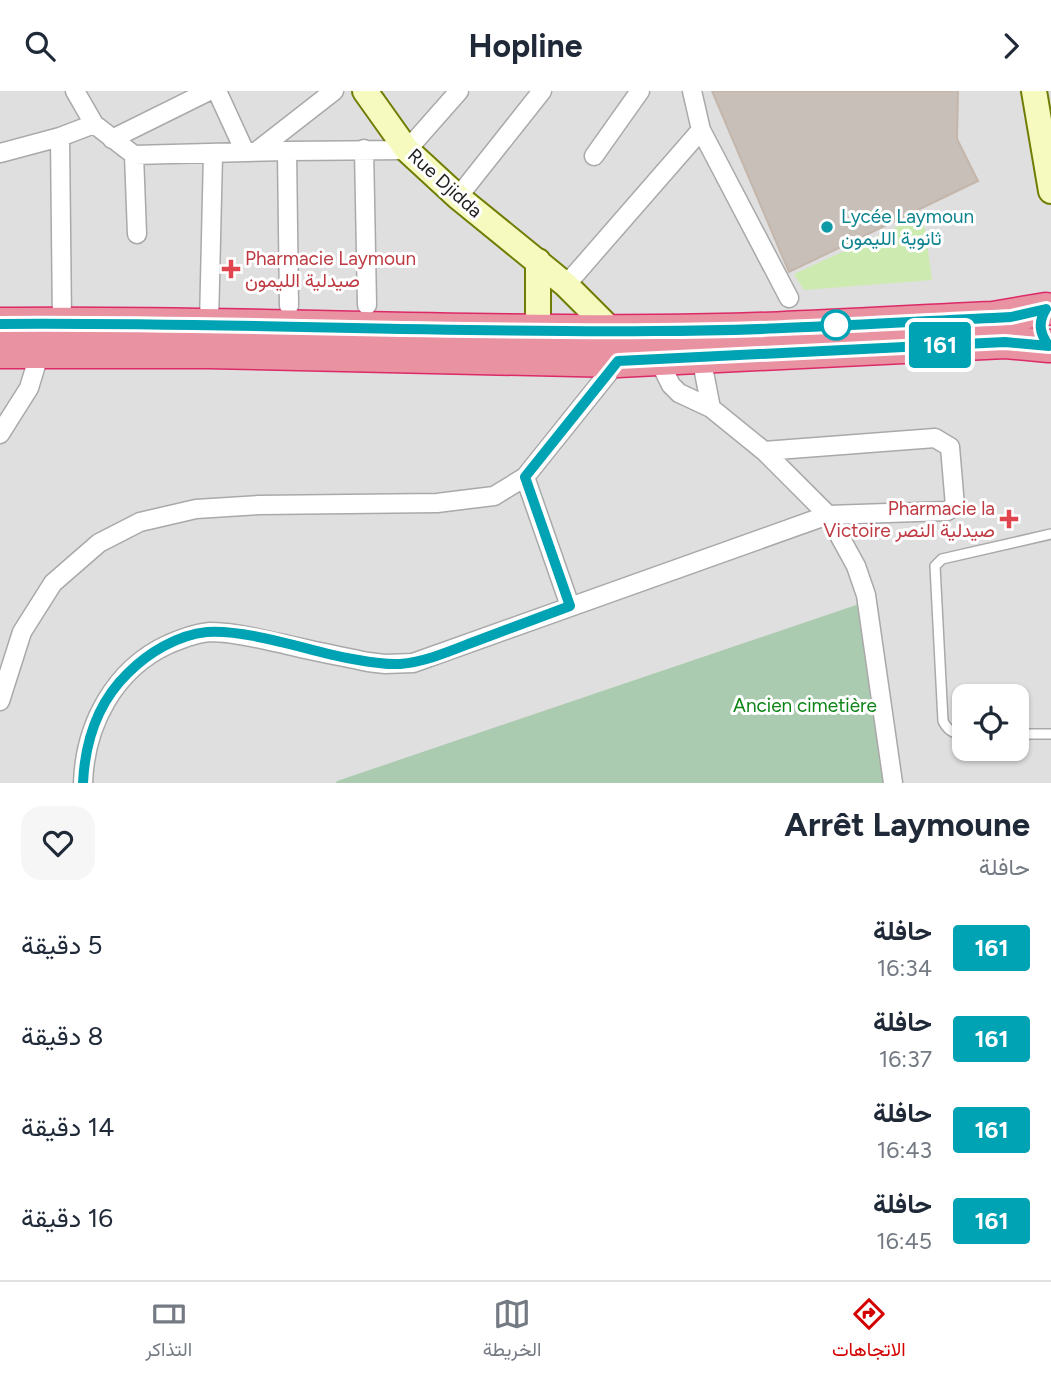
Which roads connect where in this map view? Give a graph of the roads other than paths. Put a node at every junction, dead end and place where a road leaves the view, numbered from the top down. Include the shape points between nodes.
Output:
1 (75, 91) edge
2 (209, 91) edge
3 (217, 91) edge
4 (334, 91) edge
5 (366, 91) edge
6 (459, 91) edge
7 (542, 91) edge
8 (640, 91) edge
9 (692, 91) edge
10 (1034, 91) edge
11 (94, 124) junction
12 (701, 130) junction
13 (60, 137) junction
14 (112, 139) junction
15 (364, 149) junction
16 (286, 151) junction
17 (407, 151) junction
18 (251, 152) junction
19 (0, 153) edge
20 (213, 154) junction
21 (134, 155) junction
22 (594, 156) dead end
23 (1051, 191) edge
24 (458, 197) junction
25 (137, 235) dead end
26 (538, 261) junction
27 (566, 285) junction
28 (789, 297) dead end
29 (368, 305) dead end
30 (289, 306) dead end
31 (1049, 306) edge
32 (62, 323) junction
33 (0, 324) edge
34 (209, 324) junction
35 (538, 331) junction
36 (615, 346) junction
37 (1050, 347) edge
38 (0, 352) edge
39 (40, 352) junction
40 (701, 357) junction
41 (658, 359) junction
42 (711, 408) junction
43 (0, 434) edge
44 (764, 451) junction
45 (525, 477) junction
46 (828, 515) junction
47 (1051, 534) edge
48 (570, 606) junction
49 (0, 701) edge
50 (952, 732) edge
51 (1029, 734) edge
52 (1051, 734) edge
53 (83, 783) edge
54 (893, 783) edge

1 - 11 street
2 - 14 street
3 - 18 street
4 - 18 street
5 - 17 street, Rue Djidda
6 - 17 street
7 - 24 street
8 - 22 street
9 - 12 street
10 - 23 street
11 - 13 street
11 - 14 street
12 - 27 street
12 - 28 street
13 - 19 street
13 - 32 street
14 - 21 street
15 - 16 street
15 - 17 street
15 - 29 street
16 - 18 street
16 - 30 street
17 - 24 street, Rue Djidda
18 - 20 street
20 - 21 street
20 - 34 street
21 - 25 street
24 - 26 street, Rue Djidda
26 - 27 street, Rue Djidda
26 - 35 street
27 - 36 street, Rue Djidda
31 - 36 highway via 1011,317 738,329
31 - 37 highway via 1042,316 1041,332
32 - 33 highway
32 - 34 highway
34 - 35 highway
35 - 36 highway
36 - 39 highway
36 - 41 highway
36 - 45 street
37 - 40 highway via 1005,342
38 - 39 highway
39 - 43 street via 29,388
40 - 41 highway
40 - 42 street
41 - 42 street via 679,393
42 - 44 street
44 - 46 street
44 - 46 street via 929,438 950,447 955,500 951,509
45 - 48 street
45 - 49 street via 481,499 196,509 140,521 99,543 53,583 22,632
46 - 48 street
46 - 54 street via 856,565 866,595
47 - 50 lane via 943,559 935,566 943,721
48 - 53 street via 432,657 398,664 368,662 232,633 205,632 183,638 157,649 113,687 97,715
51 - 52 lane

